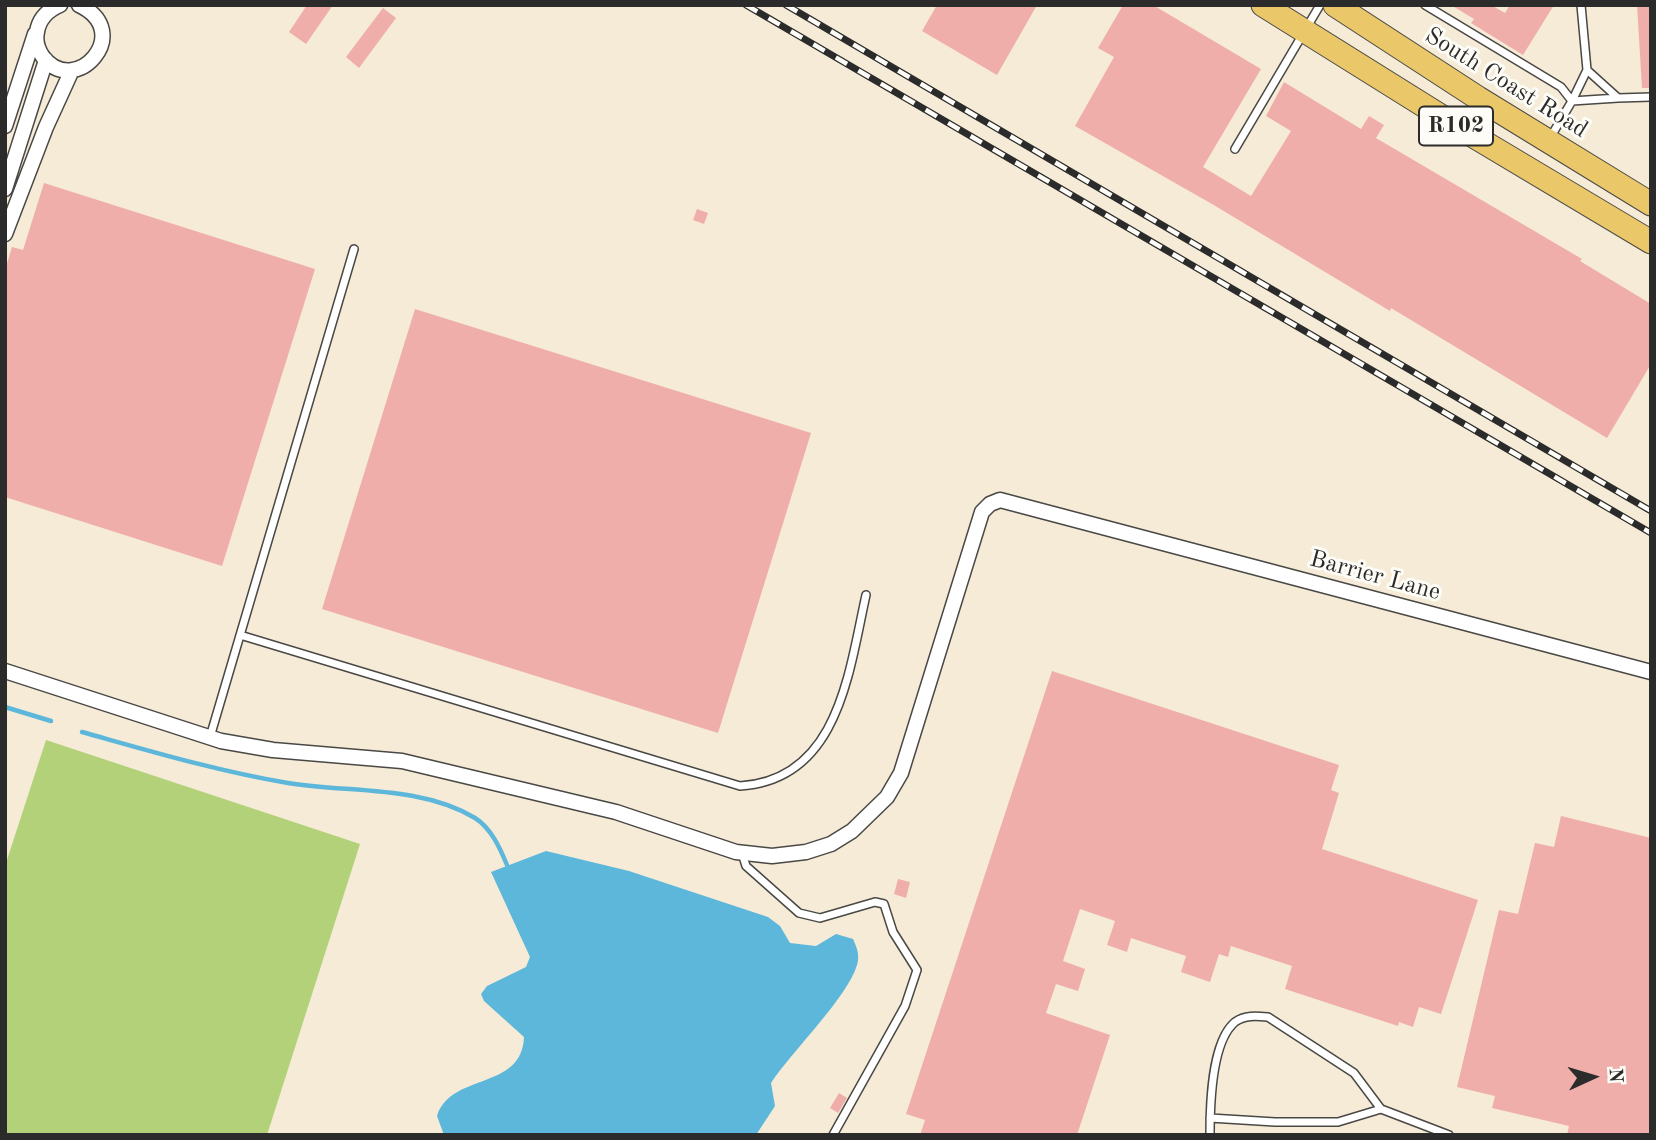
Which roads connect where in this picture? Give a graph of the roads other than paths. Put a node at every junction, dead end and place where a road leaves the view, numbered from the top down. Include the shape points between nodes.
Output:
1 (60, 5) edge
2 (79, 5) edge
3 (1263, 5) edge
4 (1320, 5) edge
5 (1335, 5) edge
6 (1425, 5) edge
7 (1581, 5) edge
8 (37, 30) junction
9 (1304, 32) junction
10 (46, 60) junction
11 (72, 70) junction
12 (1587, 70) junction
13 (1651, 97) edge
14 (1478, 98) junction
15 (1618, 98) junction
16 (1572, 100) junction
17 (5, 126) edge
18 (1460, 128) junction
19 (1548, 141) junction
20 (1235, 149) dead end
21 (5, 189) edge
22 (1651, 204) edge
23 (5, 234) edge
24 (1651, 242) edge
25 (354, 249) dead end
26 (866, 595) dead end
27 (240, 635) junction
28 (5, 671) edge
29 (1651, 672) edge
30 (210, 737) junction
31 (742, 853) junction
32 (1381, 1109) junction
33 (1210, 1118) junction
34 (833, 1135) edge
35 (1210, 1135) edge
36 (1450, 1135) edge

1 - 8 street via 48,12
2 - 11 street via 96,18 103,38 94,59
3 - 9 highway, R102
4 - 9 lane
5 - 14 highway, South Coast Road / R102
6 - 16 lane via 1561,87
7 - 12 lane
8 - 10 street via 36,41
8 - 17 street
9 - 18 highway, R102
9 - 20 lane
10 - 11 street via 54,67
10 - 21 street
11 - 23 street
12 - 15 lane
12 - 16 lane
13 - 15 lane
14 - 18 highway
14 - 19 highway, South Coast Road / R102
15 - 16 lane
16 - 19 lane
18 - 24 highway, R102
19 - 22 highway, South Coast Road / R102
25 - 27 lane
26 - 27 lane via 846,681 829,729 798,765 776,780 749,786 720,782
27 - 30 lane
28 - 30 street
29 - 31 street, Barrier Lane via 1000,500 982,512 975,530 901,774 887,797 870,816 831,844 772,856
30 - 31 street via 273,750 402,761 616,812
31 - 34 lane via 746,866 799,913 820,918 874,902 884,904 893,932 917,970 905,1006
32 - 33 lane via 1338,1122
32 - 33 lane via 1354,1073 1268,1017 1251,1016 1236,1022 1225,1036 1216,1063
32 - 36 lane
33 - 35 lane

